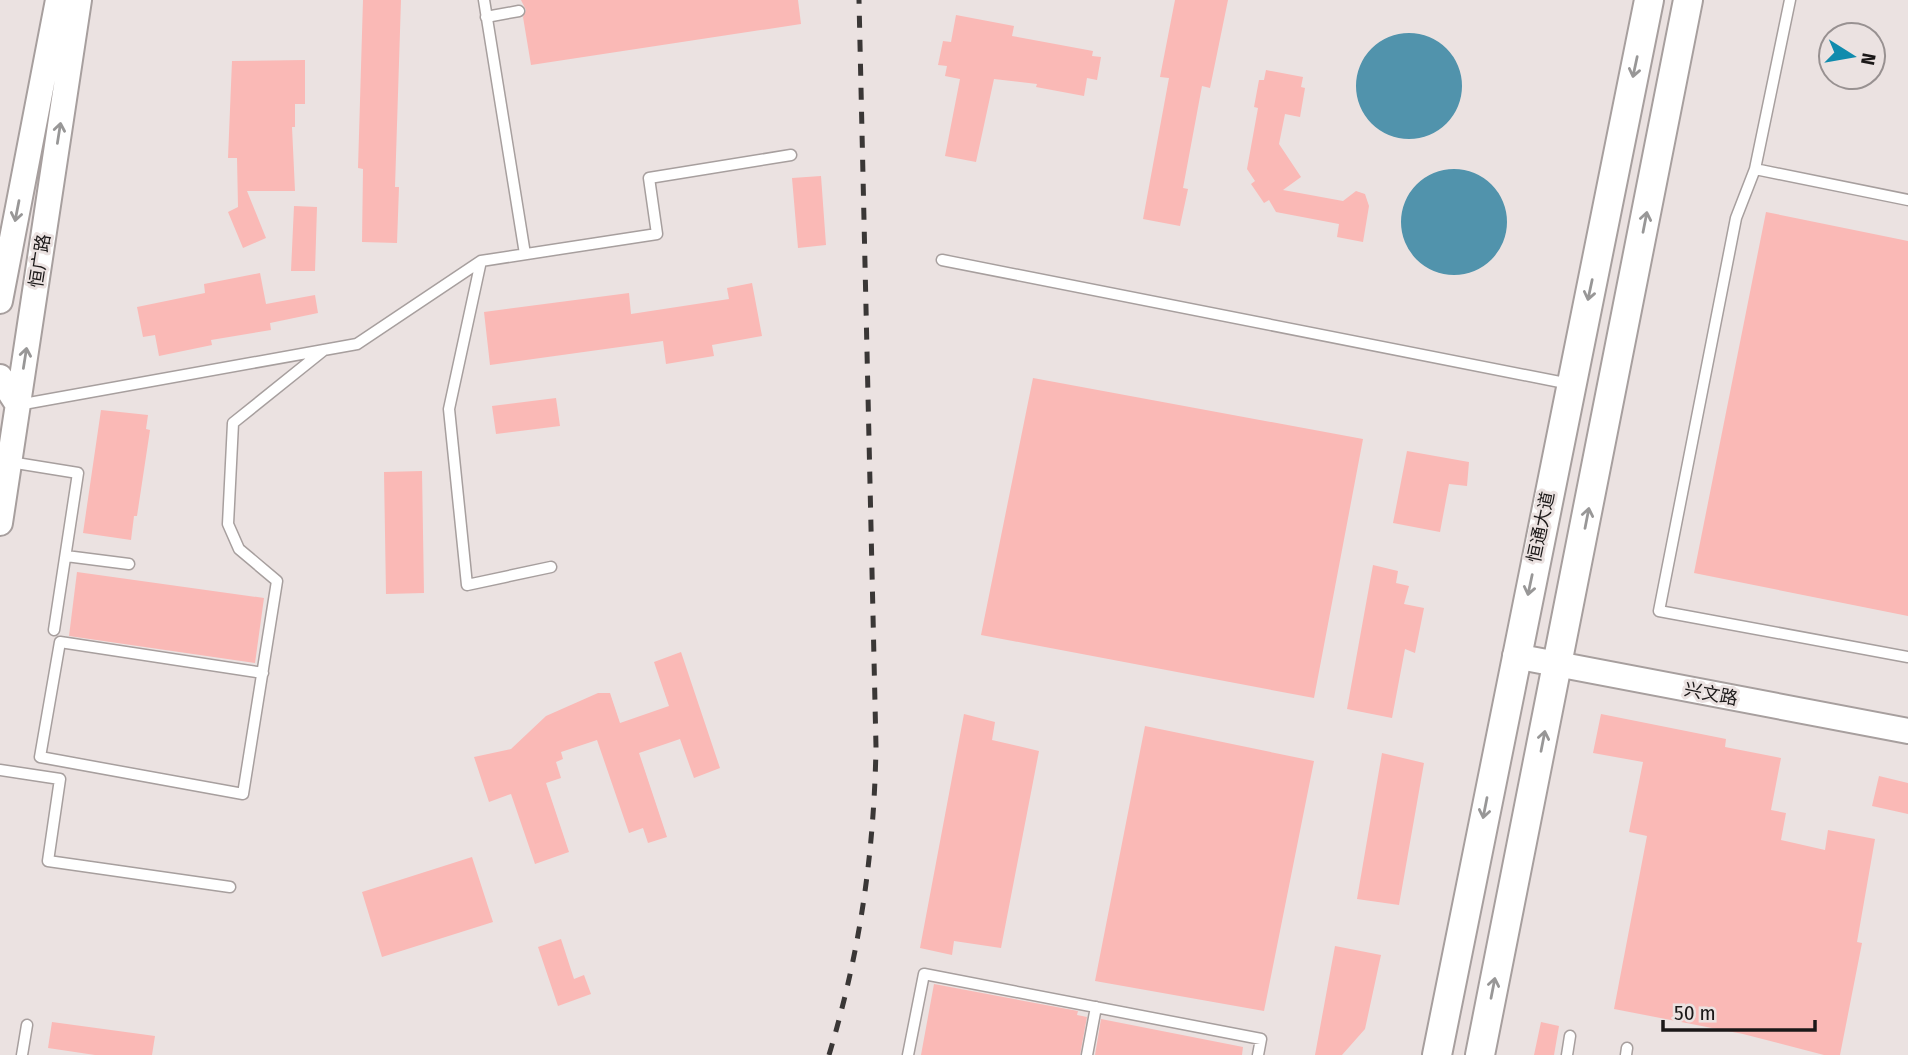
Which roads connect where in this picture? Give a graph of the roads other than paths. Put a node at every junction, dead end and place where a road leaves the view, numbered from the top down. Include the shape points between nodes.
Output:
1 (58, 0) edge
2 (79, 0) edge
3 (484, 0) edge
4 (1649, 0) edge
5 (1688, 0) edge
6 (1790, 0) edge
7 (519, 11) dead end
8 (486, 17) junction
9 (791, 155) dead end
10 (1755, 169) junction
11 (1908, 200) edge
12 (525, 254) junction
13 (942, 260) dead end
14 (481, 261) junction
15 (0, 301) edge
16 (324, 350) junction
17 (0, 377) edge
18 (1571, 384) junction
19 (18, 405) junction
20 (9, 462) junction
21 (0, 523) edge
22 (66, 556) junction
23 (129, 564) dead end
24 (551, 567) dead end
25 (54, 630) dead end
26 (1515, 656) junction
27 (1908, 657) edge
28 (1558, 665) junction
29 (262, 673) junction
30 (1908, 731) edge
31 (0, 770) edge
32 (230, 887) dead end
33 (1097, 1007) junction
34 (27, 1025) dead end
35 (1570, 1036) dead end
36 (22, 1055) edge
37 (908, 1055) edge
38 (1087, 1055) edge
39 (1258, 1055) edge
40 (1437, 1055) edge
41 (1480, 1055) edge
42 (1567, 1055) edge

1 -> 15 street, 恒广路
19 -> 2 street, 恒广路
3 - 8 lane
4 -> 18 main road, 恒通大道
28 -> 5 main road
6 - 10 lane
7 - 8 lane
8 - 12 lane
9 - 12 lane via 649,178 657,233
10 - 11 lane
10 - 27 lane via 1736,218 1660,611
12 - 14 lane
13 - 18 lane
14 - 16 lane via 356,344
14 - 24 lane via 449,409 467,586
16 - 19 lane
16 - 29 lane via 233,423 229,524 239,549 277,581
17 - 19 street
18 -> 26 main road, 恒通大道
19 - 20 street, 恒广路
20 - 21 street, 恒广路
20 - 22 lane via 79,472
22 - 23 lane
22 - 25 lane
26 - 28 street, 兴文路
26 -> 40 main road, 恒通大道
28 - 30 street, 兴文路
41 -> 28 main road
29 - 29 lane via 243,794 40,757 60,642
31 - 32 lane via 60,779 48,861
33 - 37 lane via 924,974
33 - 38 lane
33 - 39 lane via 1261,1039
34 - 36 lane
35 - 42 lane

